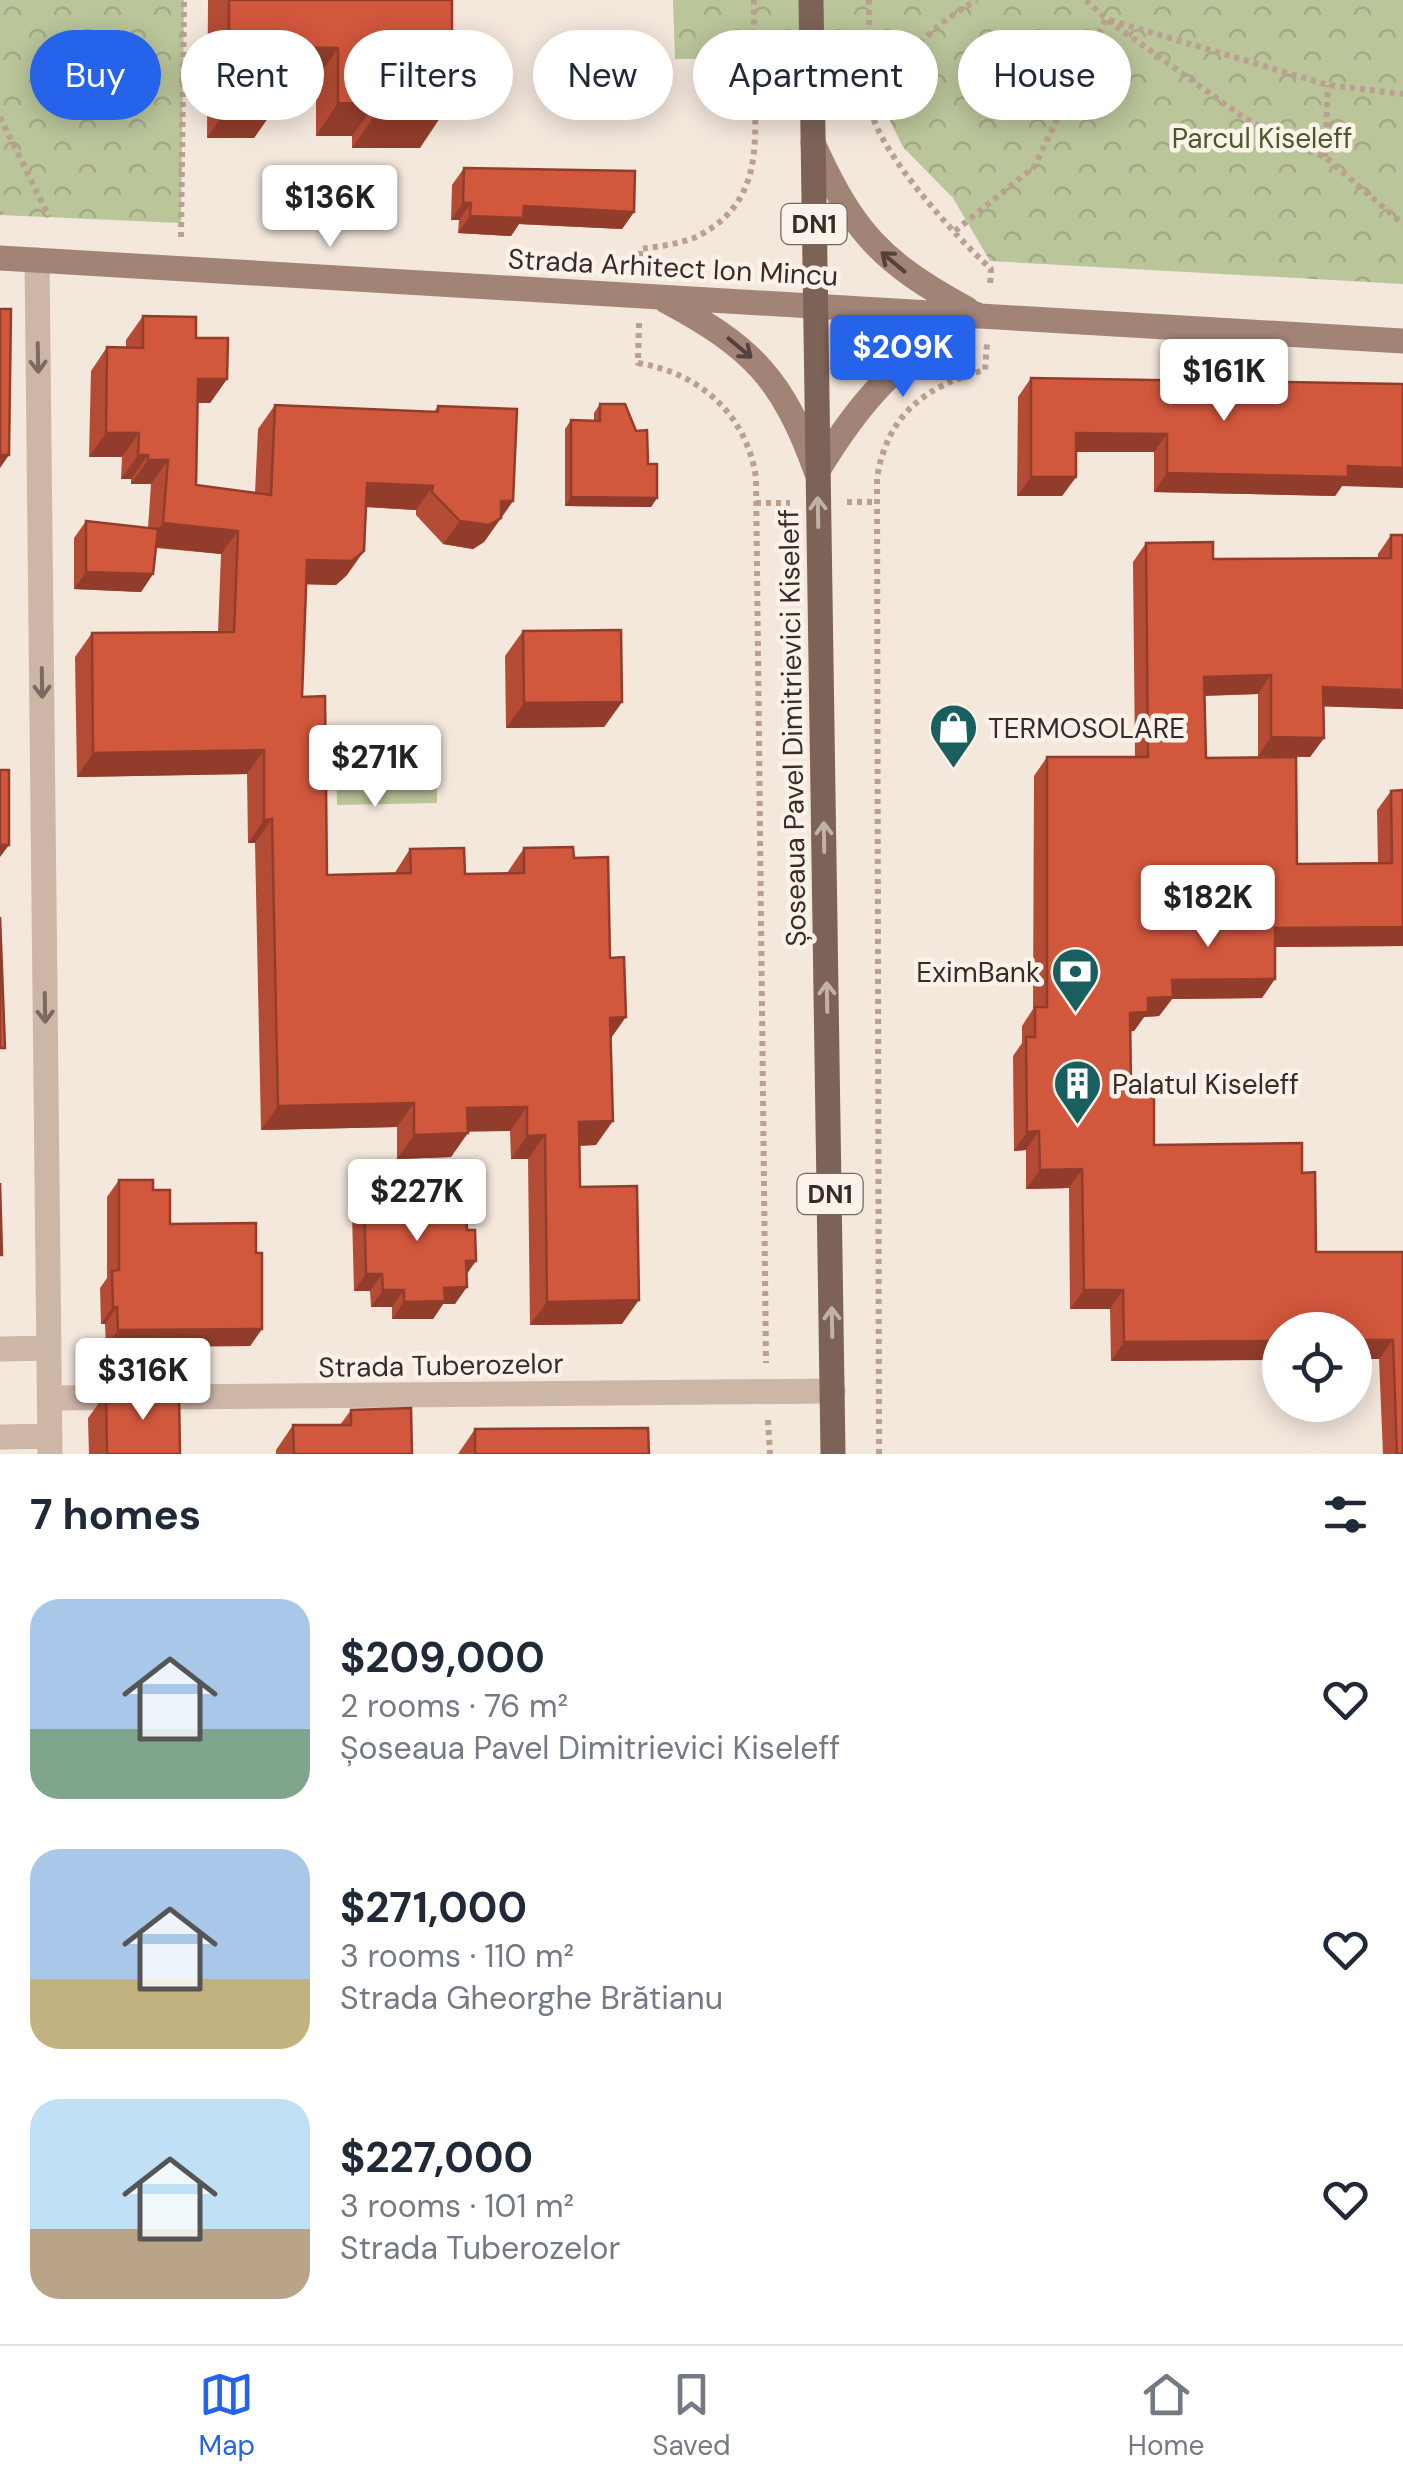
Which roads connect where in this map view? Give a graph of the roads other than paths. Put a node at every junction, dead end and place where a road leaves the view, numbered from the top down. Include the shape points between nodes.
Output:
1 (811, 0) edge
2 (813, 143) junction
3 (0, 258) edge
4 (37, 260) junction
5 (648, 296) junction
6 (816, 306) junction
7 (976, 314) junction
8 (1403, 341) edge
9 (817, 472) junction
10 (49, 1348) junction
11 (0, 1349) edge
12 (833, 1392) junction
13 (50, 1398) junction
14 (0, 1437) edge
15 (50, 1445) edge
16 (833, 1454) edge

1 - 2 main road, Șoseaua Pavel Dimitrievici Kiseleff / DN1
2 - 6 main road, Șoseaua Pavel Dimitrievici Kiseleff / DN1
7 -> 2 main road via 899,268 870,242
3 - 4 main road, Strada Arhitect Ion Mincu
4 - 5 main road, Strada Arhitect Ion Mincu
4 -> 10 street
5 - 6 main road, Strada Arhitect Ion Mincu
5 -> 9 main road via 735,343 762,367 784,396
6 - 7 main road, Strada Arhitect Ion Mincu
6 - 9 main road, Șoseaua Pavel Dimitrievici Kiseleff / DN1
7 - 8 main road, Strada Arhitect Ion Mincu
7 - 9 main road via 889,374
12 -> 9 main road, Șoseaua Pavel Dimitrievici Kiseleff / DN1
10 - 11 street
10 - 13 street
12 - 13 street, Strada Tuberozelor
12 - 16 main road, Șoseaua Pavel Dimitrievici Kiseleff / DN1
13 - 15 street
14 - 15 street

